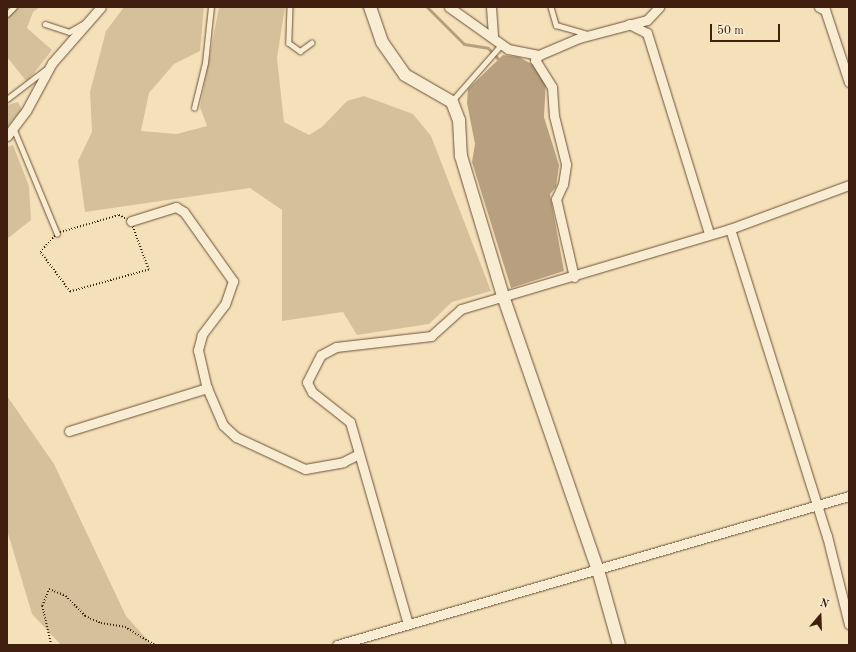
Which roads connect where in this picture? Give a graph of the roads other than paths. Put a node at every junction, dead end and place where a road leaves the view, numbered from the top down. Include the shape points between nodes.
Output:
1 (14, 7) edge
2 (101, 7) edge
3 (211, 7) edge
4 (290, 7) edge
5 (370, 7) edge
6 (449, 7) edge
7 (491, 7) edge
8 (551, 7) edge
9 (659, 7) edge
10 (819, 7) edge
11 (7, 14) edge
12 (90, 22) junction
13 (45, 24) dead end
14 (629, 24) junction
15 (590, 35) junction
16 (493, 36) junction
17 (311, 44) dead end
18 (496, 50) junction
19 (539, 55) junction
20 (52, 63) junction
21 (849, 82) edge
22 (7, 99) edge
23 (452, 102) junction
24 (194, 108) dead end
25 (14, 129) junction
26 (7, 136) edge
27 (849, 185) edge
28 (130, 221) road end
29 (730, 229) junction
30 (57, 233) road end
31 (709, 233) junction
32 (574, 277) junction
33 (503, 296) junction
34 (207, 388) junction
35 (70, 431) dead end
36 (357, 455) junction
37 (849, 496) edge
38 (818, 505) junction
39 (598, 570) junction
40 (408, 624) junction
41 (849, 624) edge
42 (337, 645) edge
43 (619, 645) edge

1 - 11 lane
2 - 12 street
3 - 24 lane via 205,63
4 - 17 lane via 289,43 300,51
5 - 23 street via 382,42 405,75
6 - 16 street
7 - 16 street
8 - 15 lane via 556,25
9 - 14 street via 647,20
10 - 21 street via 825,10
12 - 13 lane via 81,22 69,32
12 - 20 street
14 - 15 street
14 - 31 street via 647,33
15 - 19 street
16 - 18 street
18 - 19 street
18 - 23 lane
19 - 32 street via 536,60 552,87 554,116 566,164 563,184 556,199
20 - 22 lane
20 - 25 street
23 - 33 street via 459,120 461,156
25 - 26 street
25 - 30 lane
27 - 29 street
28 - 34 street via 176,207 184,212 233,281 225,304 202,335 198,350
29 - 31 street
29 - 38 street
31 - 32 street
32 - 33 street
33 - 36 street via 461,309 431,336 336,346 321,355 307,382 312,392 350,422
33 - 39 street
34 - 35 street
34 - 36 street via 214,409 236,437 286,463 305,469 343,462
36 - 40 street
37 - 38 street
38 - 39 street
38 - 41 street
39 - 40 street
39 - 43 street
40 - 42 street

